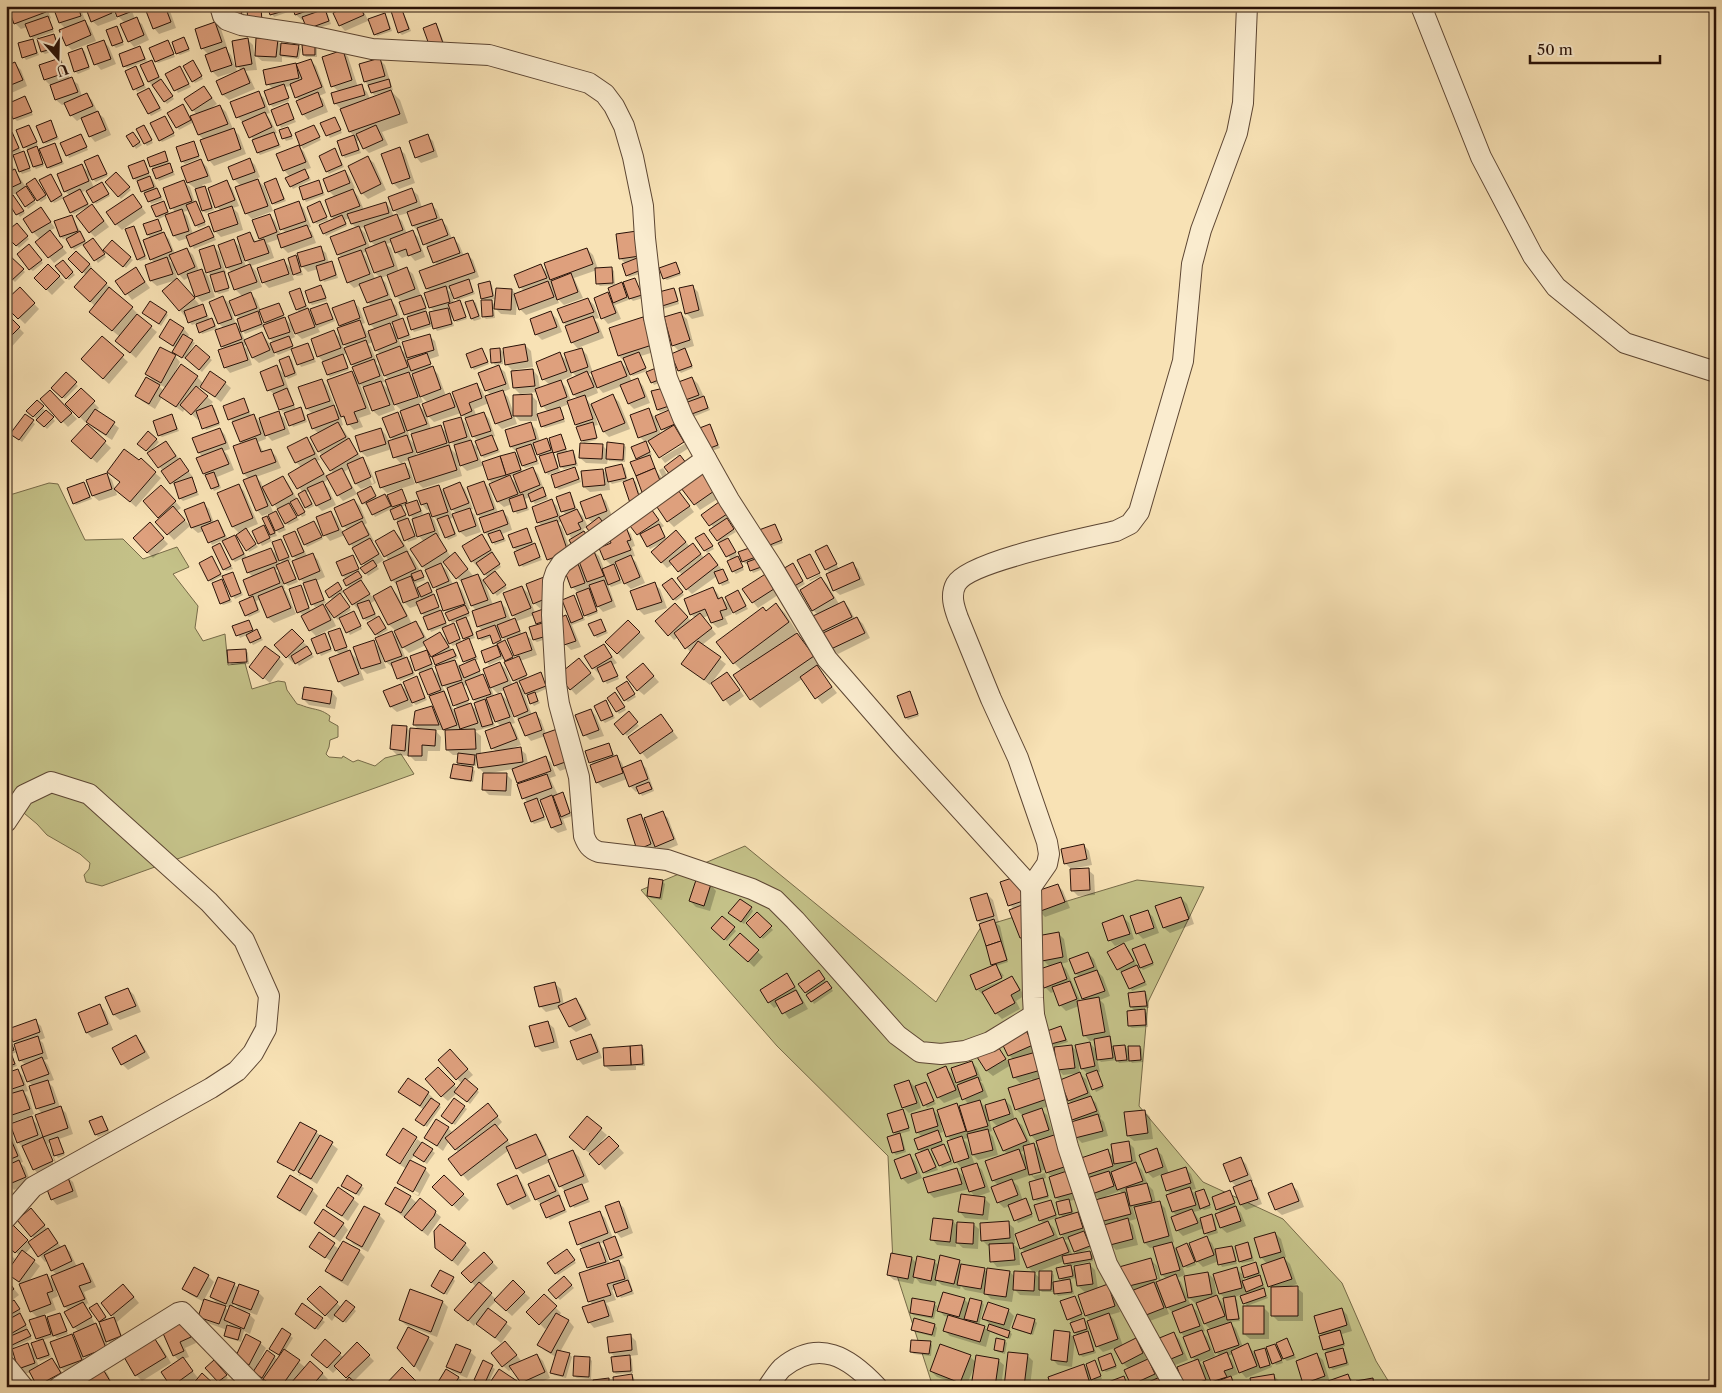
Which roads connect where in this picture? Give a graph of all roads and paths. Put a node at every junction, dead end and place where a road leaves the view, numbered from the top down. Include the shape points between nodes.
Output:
1 (220, 6) edge
2 (1247, 6) edge
3 (1421, 6) edge
4 (1716, 372) edge
5 (706, 459) junction
6 (6, 822) edge
7 (1031, 887) junction
8 (1034, 1015) junction
9 (6, 1218) edge
10 (6, 1366) edge
11 (23, 1387) edge
12 (59, 1387) edge
13 (254, 1387) edge
14 (768, 1387) edge
15 (877, 1387) edge
16 (1175, 1387) edge

1 - 5 street via 222,16 241,25 372,49 489,56 589,83 604,94 624,126 633,157 643,206 654,318 667,378 683,418
2 - 7 street via 1243,103 1237,133 1201,230 1192,264 1183,361 1139,512 1130,524 1116,531 998,560 965,575 957,582 953,593 958,618 1018,758 1047,842 1050,854 1047,864
3 - 4 street via 1481,157 1533,256 1556,287 1626,343
5 - 7 street via 827,659
5 - 8 street via 562,563 554,576 552,615 556,684 579,777 587,844 598,852 667,860 775,900 897,1035 920,1052 965,1051 990,1042
6 - 9 street via 24,795 51,782 89,794 209,902 244,940 269,996 266,1029 253,1053 237,1071 33,1187
7 - 8 street
8 - 16 street via 1068,1147 1107,1264
10 - 11 street
12 - 13 street via 182,1312
14 - 15 street via 781,1369 800,1357 822,1352 846,1359

